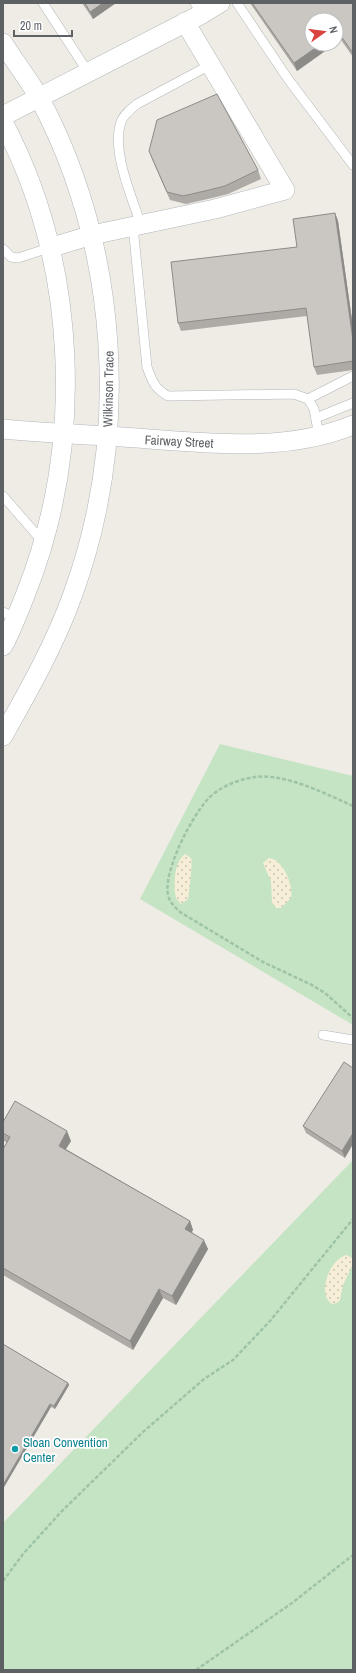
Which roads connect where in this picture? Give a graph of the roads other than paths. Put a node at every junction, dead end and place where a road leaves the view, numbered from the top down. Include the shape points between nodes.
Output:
1 (43, 3) edge
2 (220, 3) edge
3 (237, 3) edge
4 (199, 8) edge
5 (185, 22) junction
6 (3, 43) edge
7 (210, 64) junction
8 (88, 72) junction
9 (39, 98) junction
10 (3, 116) edge
11 (3, 122) edge
12 (353, 166) edge
13 (137, 226) junction
14 (92, 235) junction
15 (49, 248) junction
16 (3, 249) edge
17 (353, 376) edge
18 (308, 399) junction
19 (353, 404) edge
20 (353, 425) edge
21 (317, 427) junction
22 (3, 429) edge
23 (63, 434) junction
24 (107, 436) junction
25 (3, 496) edge
26 (43, 542) junction
27 (10, 615) edge
28 (3, 646) edge
29 (3, 736) edge
30 (323, 1035) dead end
31 (353, 1040) edge

1 - 8 lane
2 - 4 street
3 - 12 lane via 288,79
4 - 5 street
5 - 7 street
5 - 8 street
6 - 9 street, Wilkinson Trace
7 - 13 lane via 137,104 128,111 121,122 118,141
7 - 13 street via 285,190 216,209
8 - 9 street
9 - 10 street
9 - 14 street, Wilkinson Trace via 70,168
11 - 15 street via 32,188
13 - 14 street
13 - 18 lane via 147,367 159,391 168,396 294,394
14 - 15 street
14 - 24 street, Wilkinson Trace via 105,304 108,340
15 - 16 lane via 18,258 11,257
15 - 23 street via 64,336 66,387
17 - 18 lane
18 - 21 lane via 314,409
19 - 21 lane
20 - 21 street, Fairway Street
21 - 24 street, Fairway Street via 271,442 220,443
22 - 23 street, Fairway Street
23 - 24 street, Fairway Street
23 - 26 street via 59,472
24 - 29 street, Wilkinson Trace via 94,524 73,593 46,658
25 - 26 lane
26 - 27 street via 34,572
27 - 28 street
30 - 31 lane

